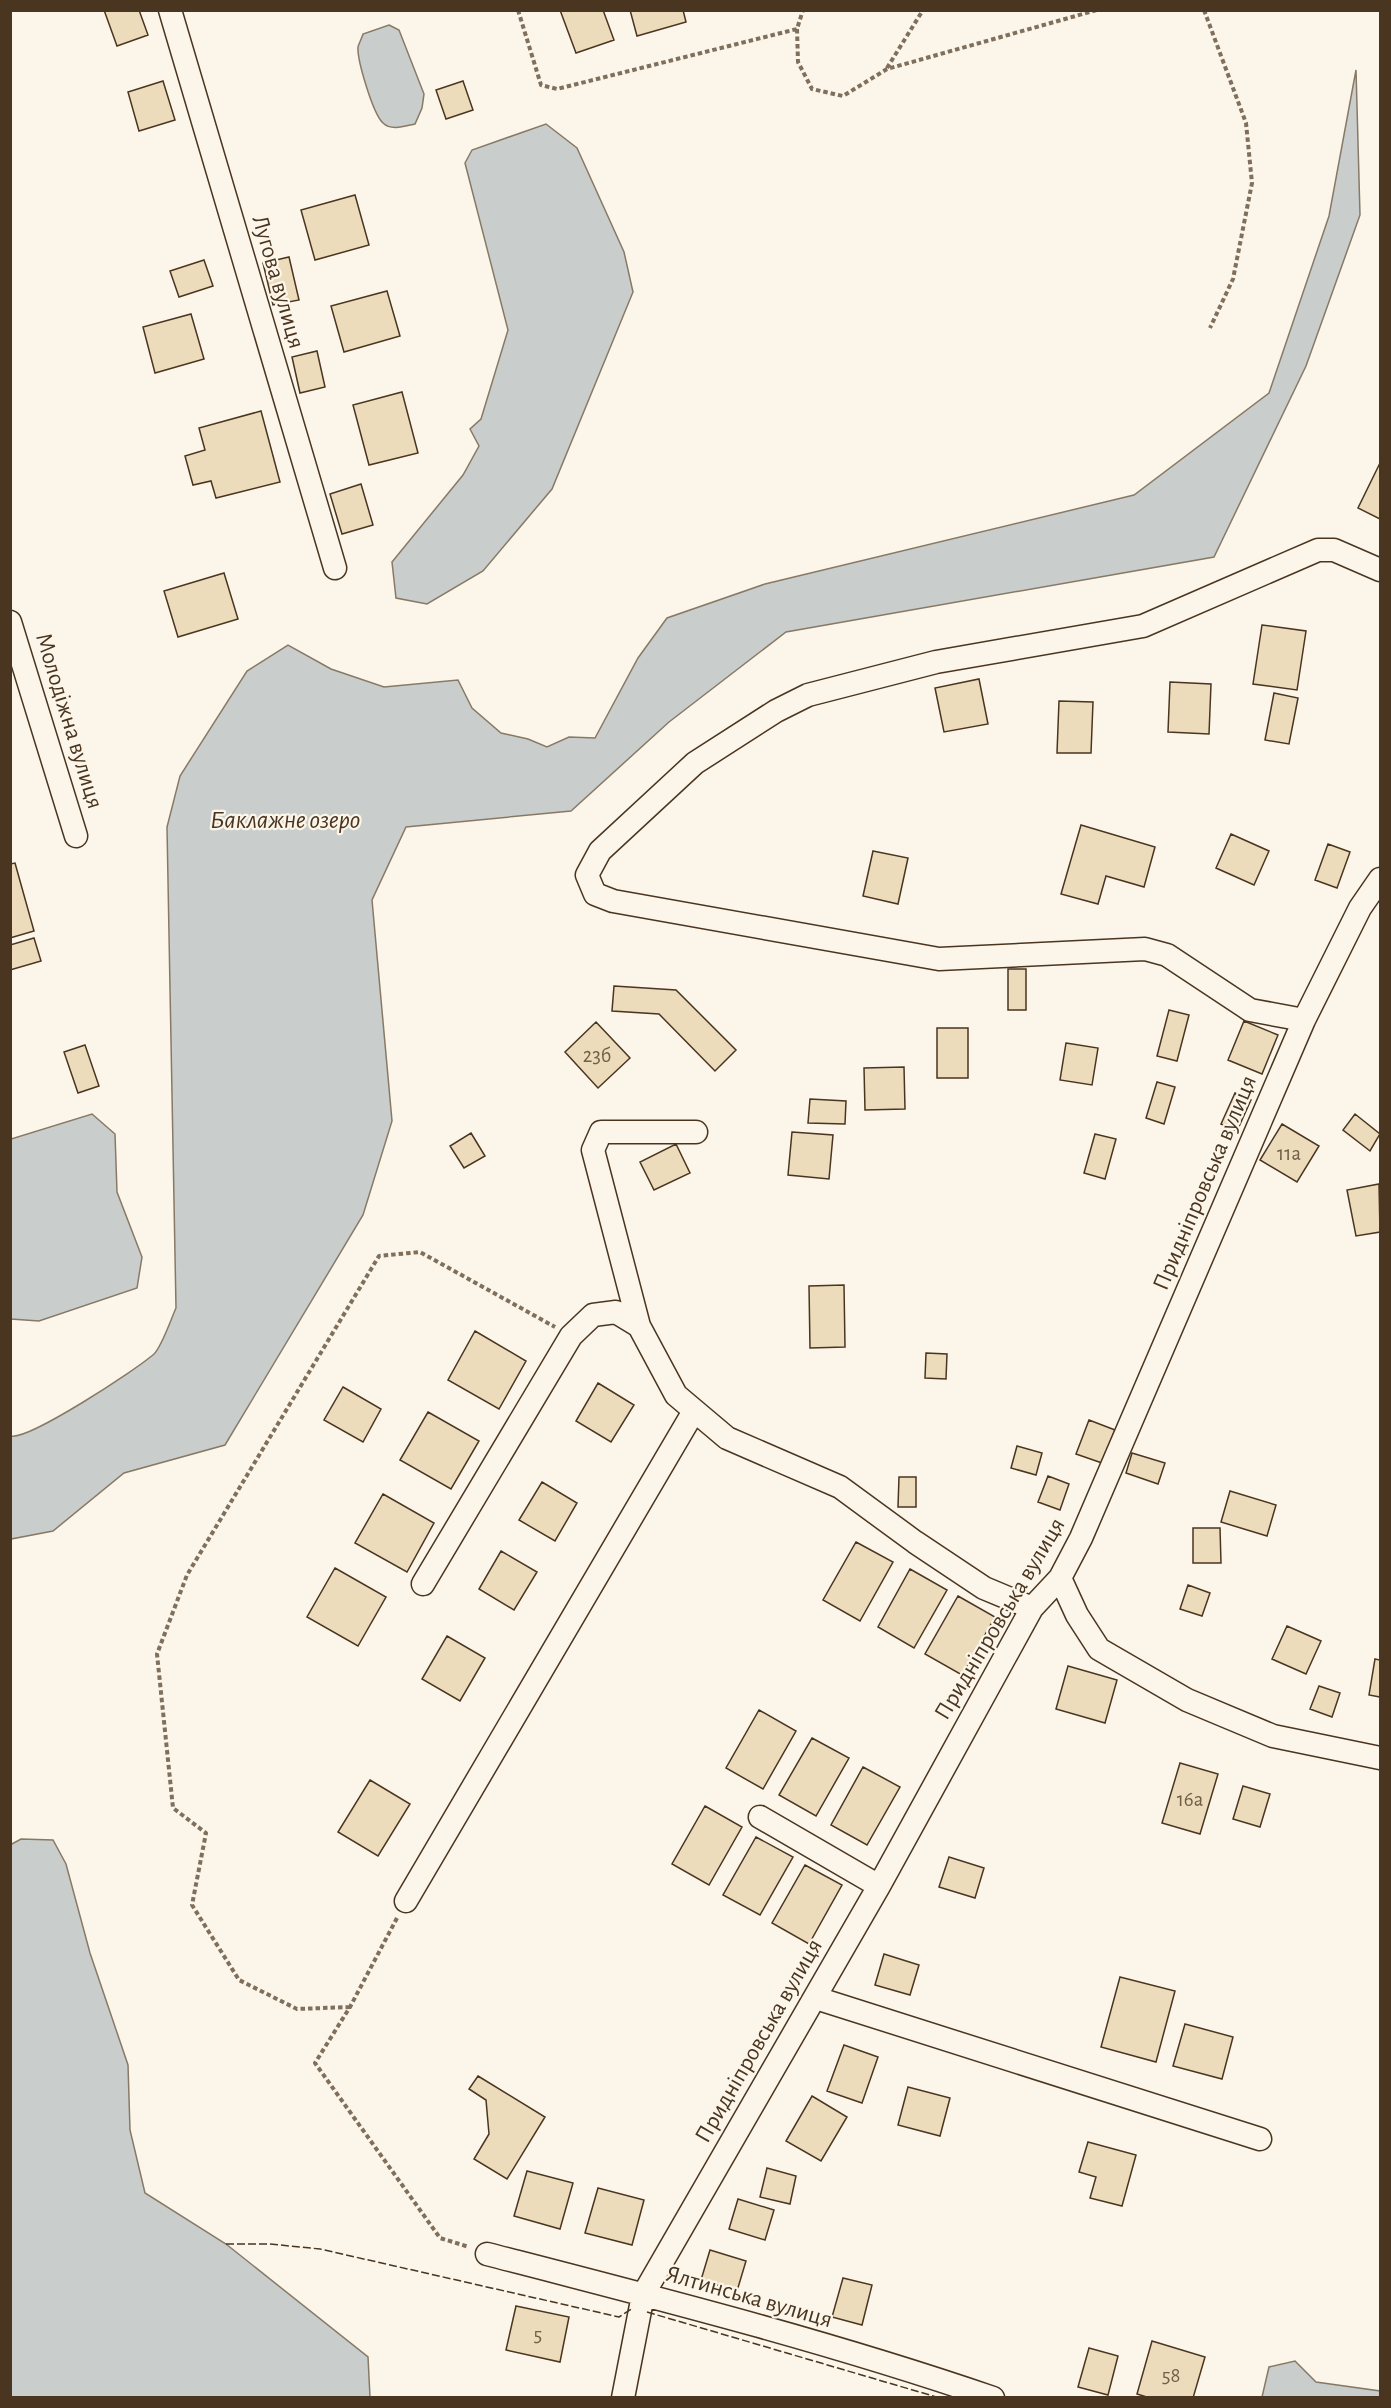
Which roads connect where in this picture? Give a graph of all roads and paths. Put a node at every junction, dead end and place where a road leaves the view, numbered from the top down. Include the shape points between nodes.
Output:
1 (170, 10) edge
2 (518, 10) edge
3 (803, 10) edge
4 (923, 10) edge
5 (1096, 10) edge
6 (1204, 10) edge
7 (797, 29) junction
8 (887, 69) junction
9 (1210, 328) dead end
10 (335, 568) dead end
11 (1380, 570) edge
12 (10, 622) edge
13 (76, 836) dead end
14 (1380, 879) edge
15 (1304, 1020) junction
16 (696, 1132) dead end
17 (639, 1326) junction
18 (571, 1336) junction
19 (694, 1411) junction
20 (1060, 1578) junction
21 (423, 1584) dead end
22 (1032, 1608) junction
23 (1380, 1758) edge
24 (760, 1817) dead end
25 (879, 1886) junction
26 (406, 1901) joint
27 (816, 1998) junction
28 (350, 2007) junction
29 (1260, 2139) dead end
30 (487, 2254) joint
31 (643, 2295) junction
32 (623, 2397) edge
33 (993, 2397) edge

1 - 10 street, Лугова вулиця
2 - 7 path via 541,85 557,89
3 - 7 path
4 - 8 path
5 - 8 path
6 - 9 path via 1246,123 1252,183 1233,279
7 - 8 path via 798,62 812,89 843,96
11 - 15 street via 1334,550 1318,550 1143,626 936,662 808,695 695,763 600,851 587,875 595,894 613,901 939,960 1145,949 1167,955 1250,1010
12 - 13 street, Молодіжна вулиця
14 - 15 street, Придніпровська вулиця via 1360,908
15 - 20 street, Придніпровська вулиця via 1081,1538
16 - 17 street via 601,1132 593,1150
17 - 18 street via 616,1312 593,1315
17 - 19 street via 676,1395
18 - 21 street
18 - 28 path via 420,1252 380,1256 187,1575 157,1654 173,1808 206,1833 192,1905 238,1980 297,2009
19 - 22 street via 727,1438 840,1487 984,1588
19 - 26 street
20 - 22 street, Придніпровська вулиця
20 - 23 street via 1099,1649 1187,1700 1274,1736
22 - 25 street, Придніпровська вулиця
24 - 25 street
25 - 27 street, Придніпровська вулиця
26 - 28 path
27 - 29 street
27 - 31 street, Придніпровська вулиця
28 - 30 path via 315,2062 440,2238
30 - 31 street, Ялтинська вулиця
31 - 32 street, Придніпровська вулиця
31 - 33 street, Ялтинська вулиця

